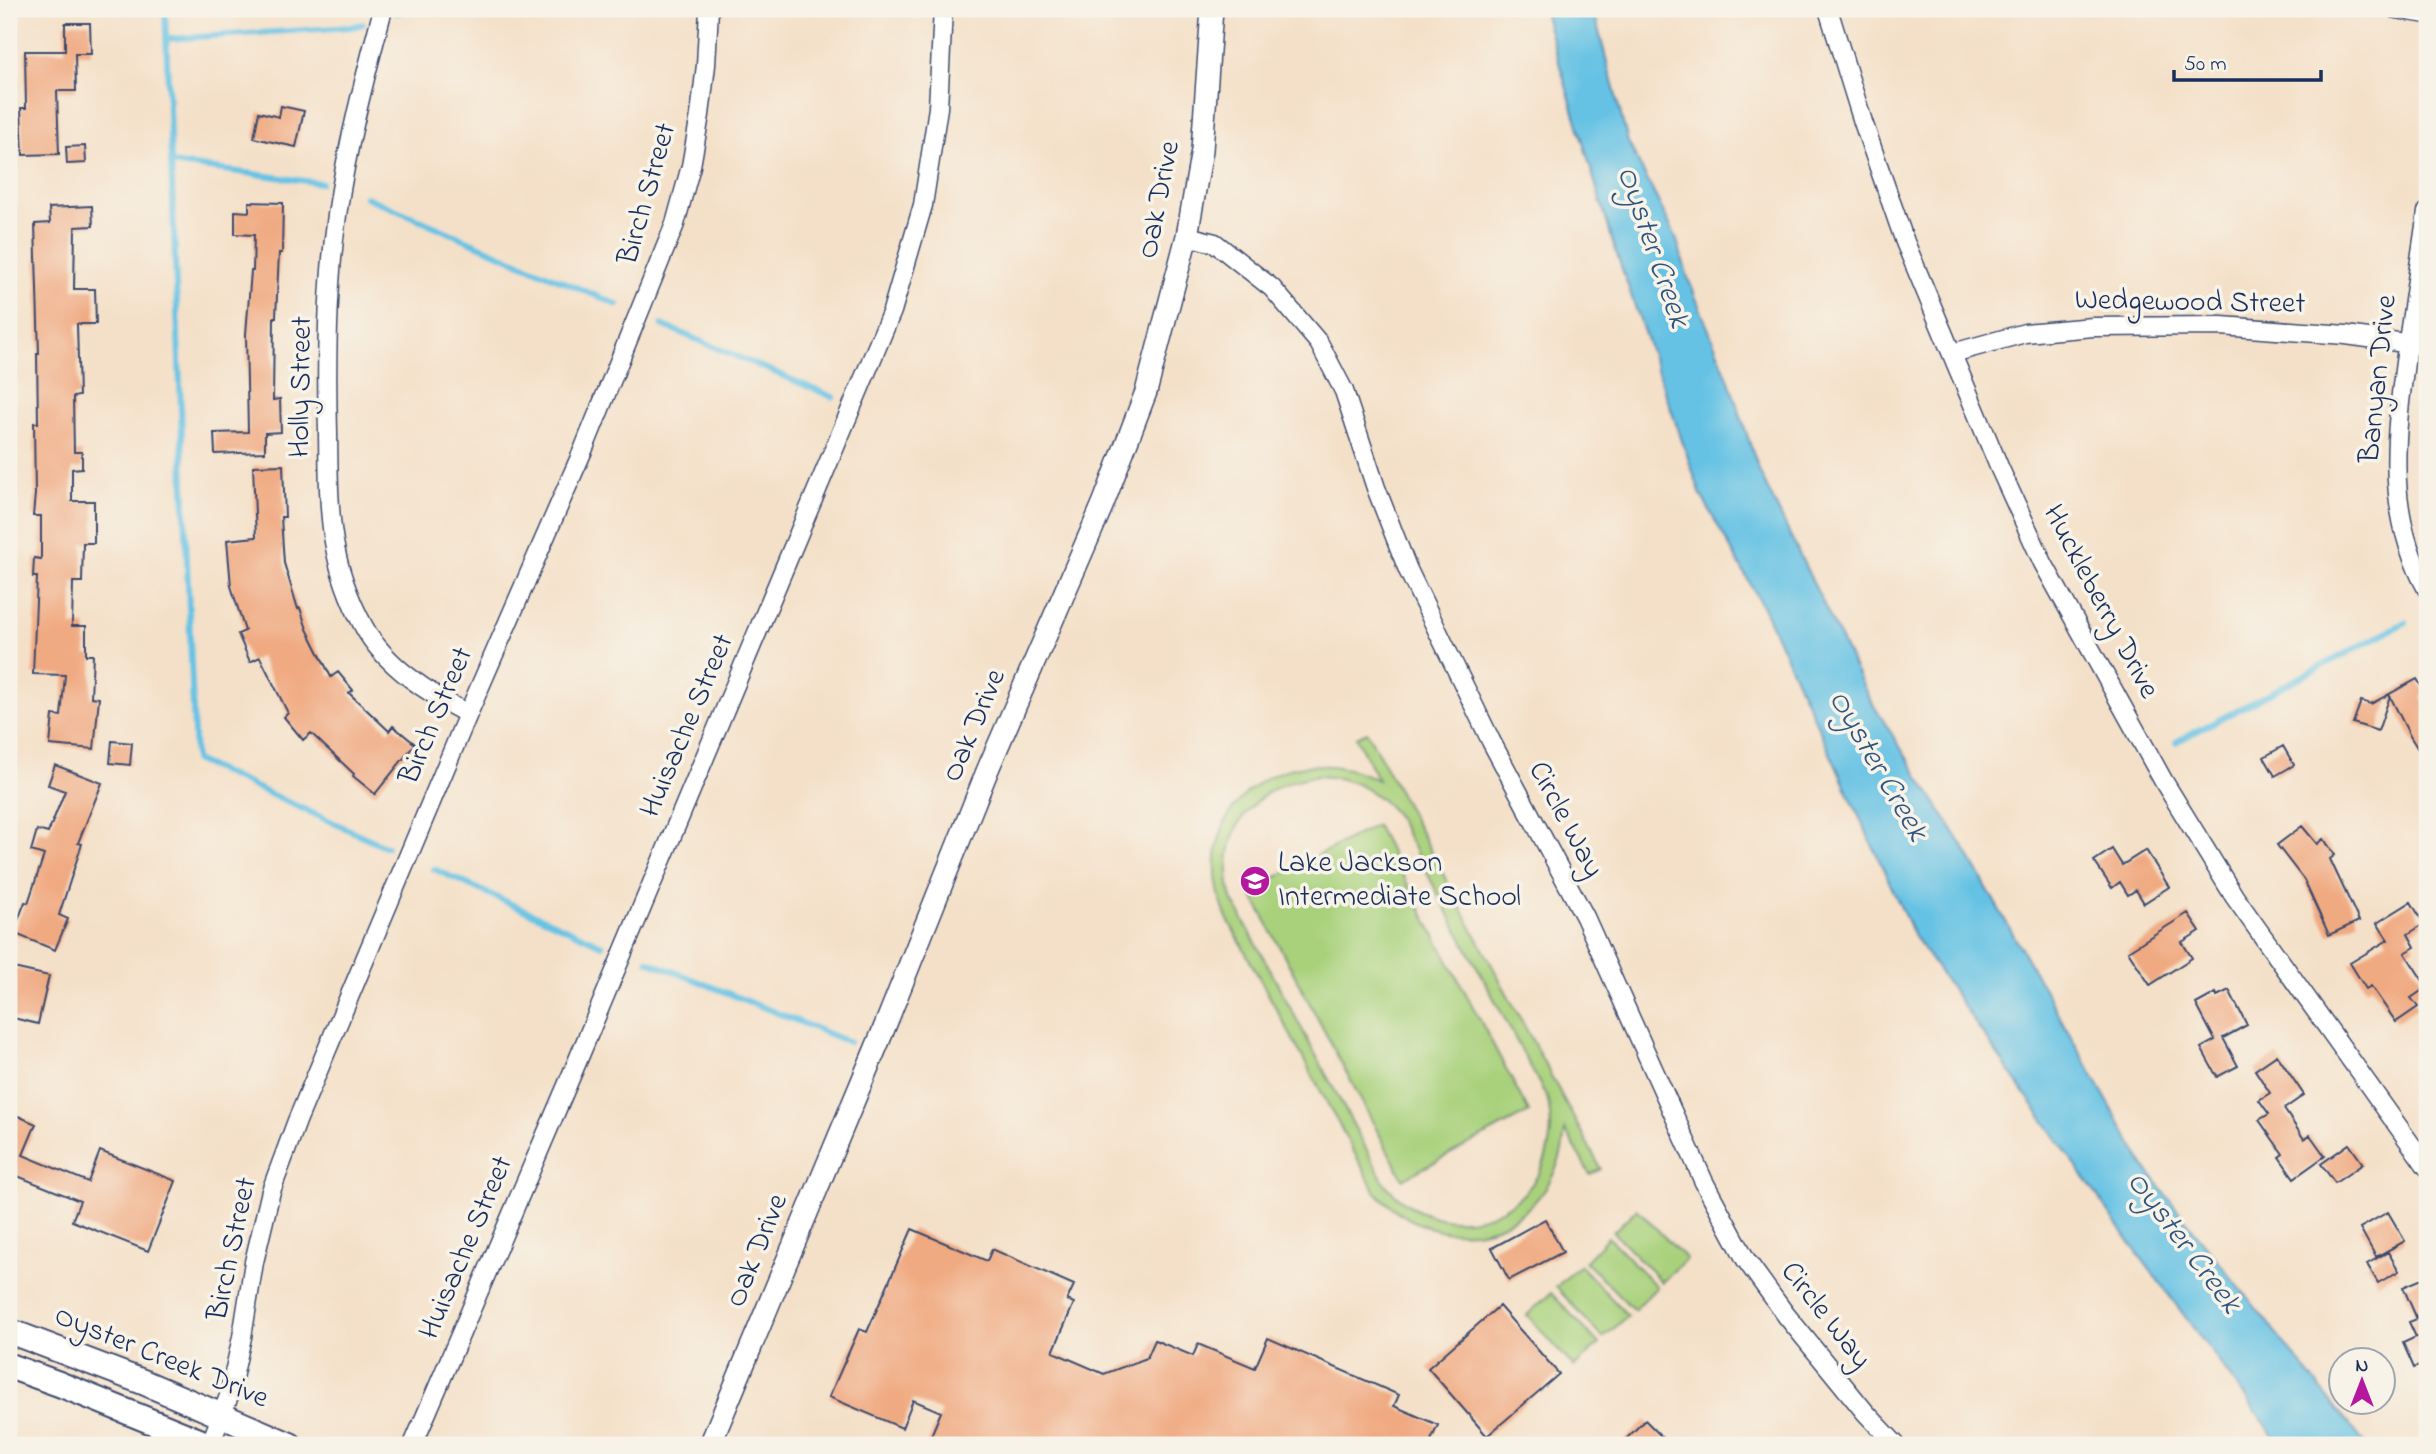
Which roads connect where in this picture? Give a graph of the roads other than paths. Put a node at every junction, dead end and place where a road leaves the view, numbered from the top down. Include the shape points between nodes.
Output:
1 (383, 9) edge
2 (709, 9) edge
3 (943, 9) edge
4 (1212, 9) edge
5 (1828, 9) edge
6 (2396, 9) edge
7 (2427, 14) edge
8 (2427, 212) edge
9 (1187, 236) junction
10 (2408, 343) junction
11 (2427, 346) edge
12 (1953, 353) junction
13 (2427, 589) edge
14 (468, 714) junction
15 (2427, 1167) edge
16 (9, 1331) edge
17 (9, 1366) edge
18 (222, 1415) junction
19 (210, 1445) edge
20 (290, 1445) edge
21 (413, 1445) edge
22 (710, 1445) edge
23 (1896, 1445) edge

1 - 14 street, Holly Street via 357,107 337,216 326,360 329,516 337,563 365,630 423,689
2 - 14 street, Birch Street via 700,115 675,224
3 - 21 street, Huisache Street via 938,108 923,205 892,311
4 - 9 street, Oak Drive via 1202,150
5 - 12 street, Huckleberry Drive via 1905,242
6 - 7 street
8 - 10 street, Banyan Drive
9 - 22 street, Oak Drive via 1146,392 1103,504 988,769
9 - 23 street, Circle Way via 1215,243 1272,288 1319,343 1344,391 1408,570 1585,917 1704,1182 1754,1271
10 - 11 street, Wedgewood Street
10 - 12 street, Wedgewood Street via 2221,326 2093,327 2025,333
10 - 13 street, Banyan Drive via 2395,460 2398,499 2406,540
12 - 15 street, Huckleberry Drive via 2043,563 2164,782 2234,896
14 - 18 street, Birch Street via 271,1191
16 - 18 main road, Oyster Creek Drive
17 - 19 main road, Oyster Creek Drive
18 - 19 street, Birch Street
18 - 20 main road, Oyster Creek Drive

